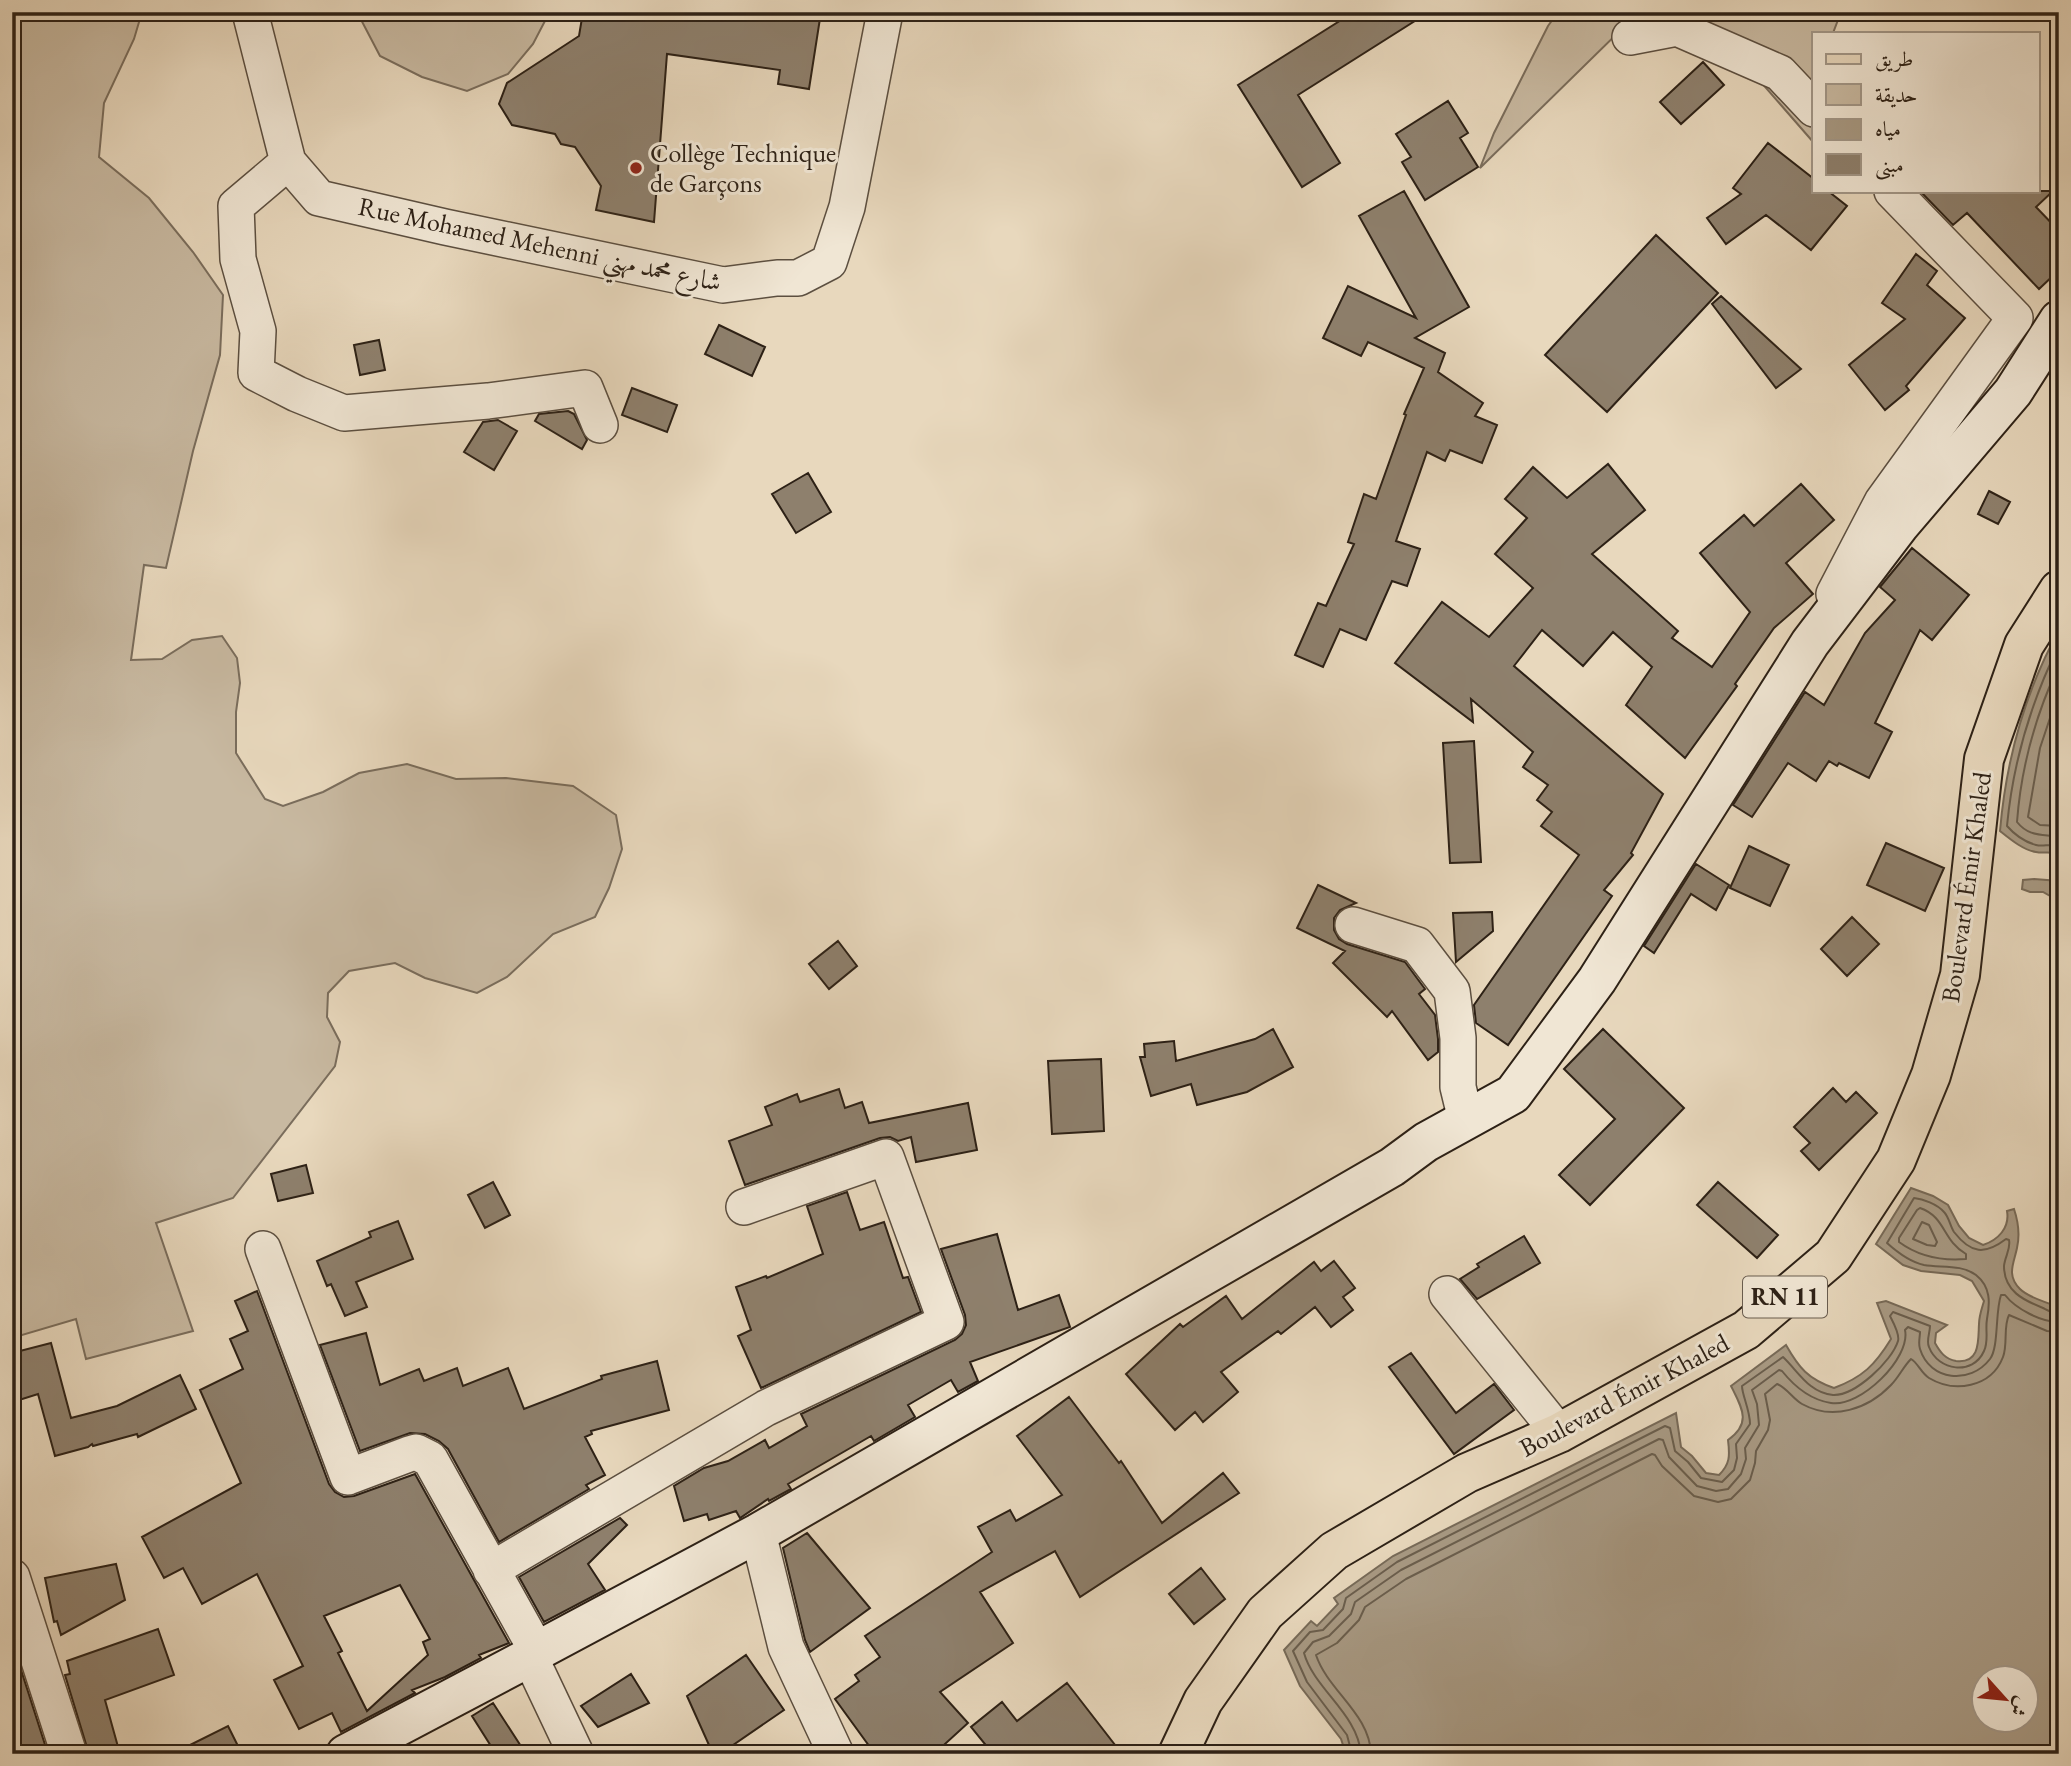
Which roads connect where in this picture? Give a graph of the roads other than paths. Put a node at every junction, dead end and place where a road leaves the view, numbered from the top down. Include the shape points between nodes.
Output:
1 (250, 12) edge
2 (885, 12) edge
3 (1630, 37) dead end
4 (1812, 107) edge
5 (288, 163) junction
6 (1893, 192) edge
7 (2059, 320) edge
8 (600, 425) dead end
9 (2059, 590) edge
10 (1810, 643) junction
11 (1353, 925) dead end
12 (1466, 1120) junction
13 (744, 1208) dead end
14 (263, 1249) dead end
15 (1447, 1294) dead end
16 (1559, 1433) junction
17 (758, 1533) junction
18 (491, 1570) junction
19 (12, 1577) edge
20 (534, 1654) junction
21 (353, 1752) edge
22 (69, 1754) edge
23 (576, 1754) edge
24 (836, 1754) edge
25 (1178, 1754) edge

1 - 5 street, Rue Mohamed Mehenni شارع محمد مهني
2 - 5 street, Rue Mohamed Mehenni شارع محمد مهني via 847,207 829,262 797,278 723,285 445,227 319,198
3 - 4 street via 1677,28 1780,73
5 - 8 street via 236,206 238,259 258,331 256,373 344,413 586,388
6 - 10 street via 2015,318 1882,502
7 - 10 main road via 2013,392 1899,526
9 - 16 main road, Boulevard Émir Khaled / RN 11 via 2024,645 1984,760 1960,975 1931,1074 1896,1160 1833,1256 1746,1330
10 - 12 main road via 1597,980 1513,1094
11 - 12 street via 1417,945 1452,991 1458,1087
12 - 17 main road
13 - 18 street via 886,1157 946,1322 766,1408
14 - 18 street via 348,1477 409,1454 424,1454
15 - 16 street
16 - 25 main road, Boulevard Émir Khaled / RN 11 via 1467,1473 1334,1551 1265,1612 1203,1701
17 - 20 main road
17 - 24 street via 786,1647
18 - 20 street
19 - 22 street
20 - 21 main road
20 - 23 street

